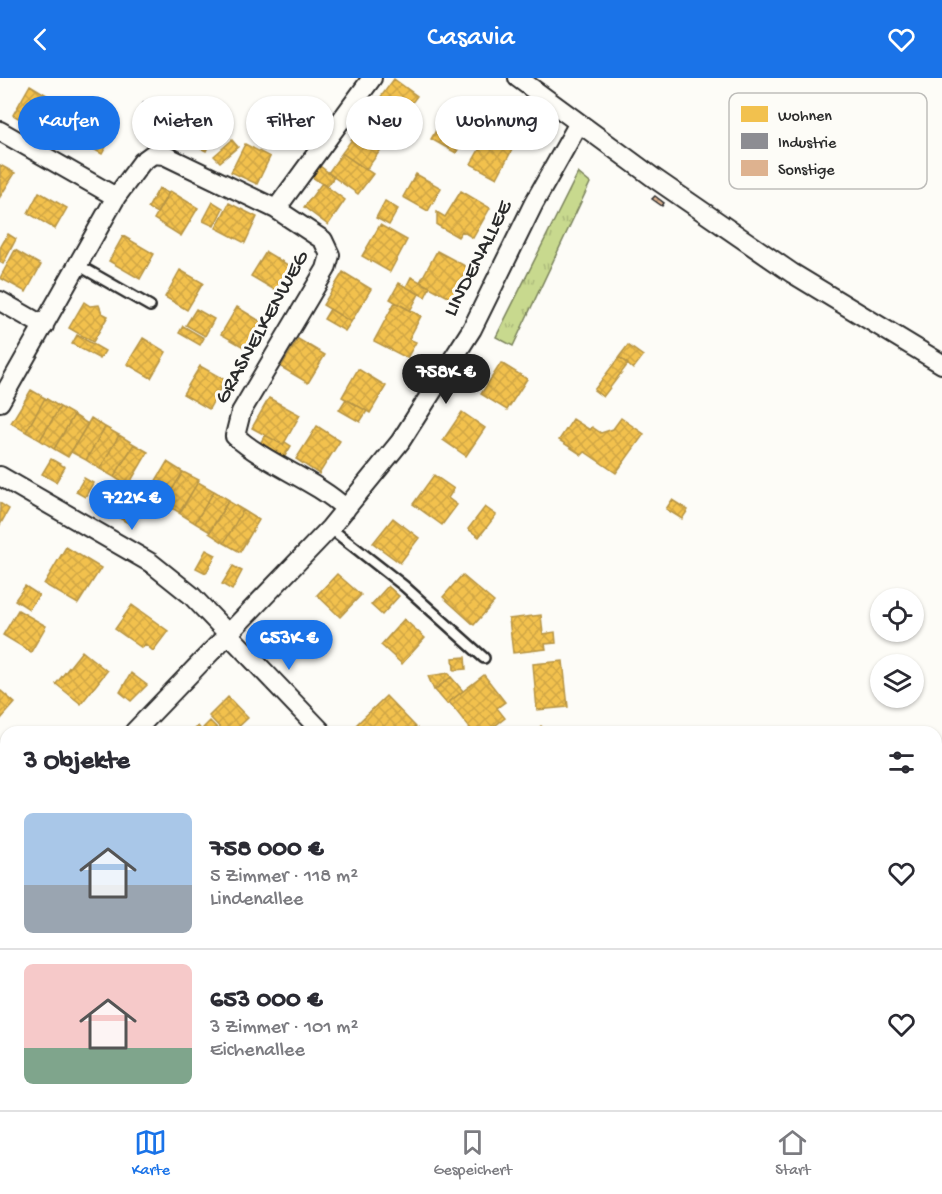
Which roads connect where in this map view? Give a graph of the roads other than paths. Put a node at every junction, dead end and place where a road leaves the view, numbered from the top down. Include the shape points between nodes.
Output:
1 (372, 78) edge
2 (518, 78) edge
3 (579, 123) junction
4 (0, 131) edge
5 (116, 197) junction
6 (276, 209) junction
7 (78, 265) junction
8 (0, 301) edge
9 (150, 306) dead end
10 (44, 326) junction
11 (942, 364) edge
12 (0, 402) edge
13 (0, 476) edge
14 (346, 509) junction
15 (330, 528) junction
16 (229, 633) junction
17 (484, 657) dead end
18 (140, 726) edge
19 (316, 726) edge

1 - 6 street
2 - 3 street
3 - 11 street via 809,285
3 - 14 street, LINDENALLEE via 534,203 472,329 400,442
4 - 5 street
5 - 6 street, GRASNELKENWEG via 142,162 153,154 164,155
5 - 7 street, GRASNELKENWEG
6 - 14 street, GRASNELKENWEG via 323,240 330,255 241,412 236,436 250,449 332,496
7 - 9 lane
7 - 10 street, GRASNELKENWEG
8 - 10 street
10 - 12 street, GRASNELKENWEG
13 - 16 street via 151,563
14 - 15 street, LINDENALLEE
15 - 16 street, LINDENALLEE
15 - 17 lane via 404,586
16 - 18 street, LINDENALLEE
16 - 19 street

